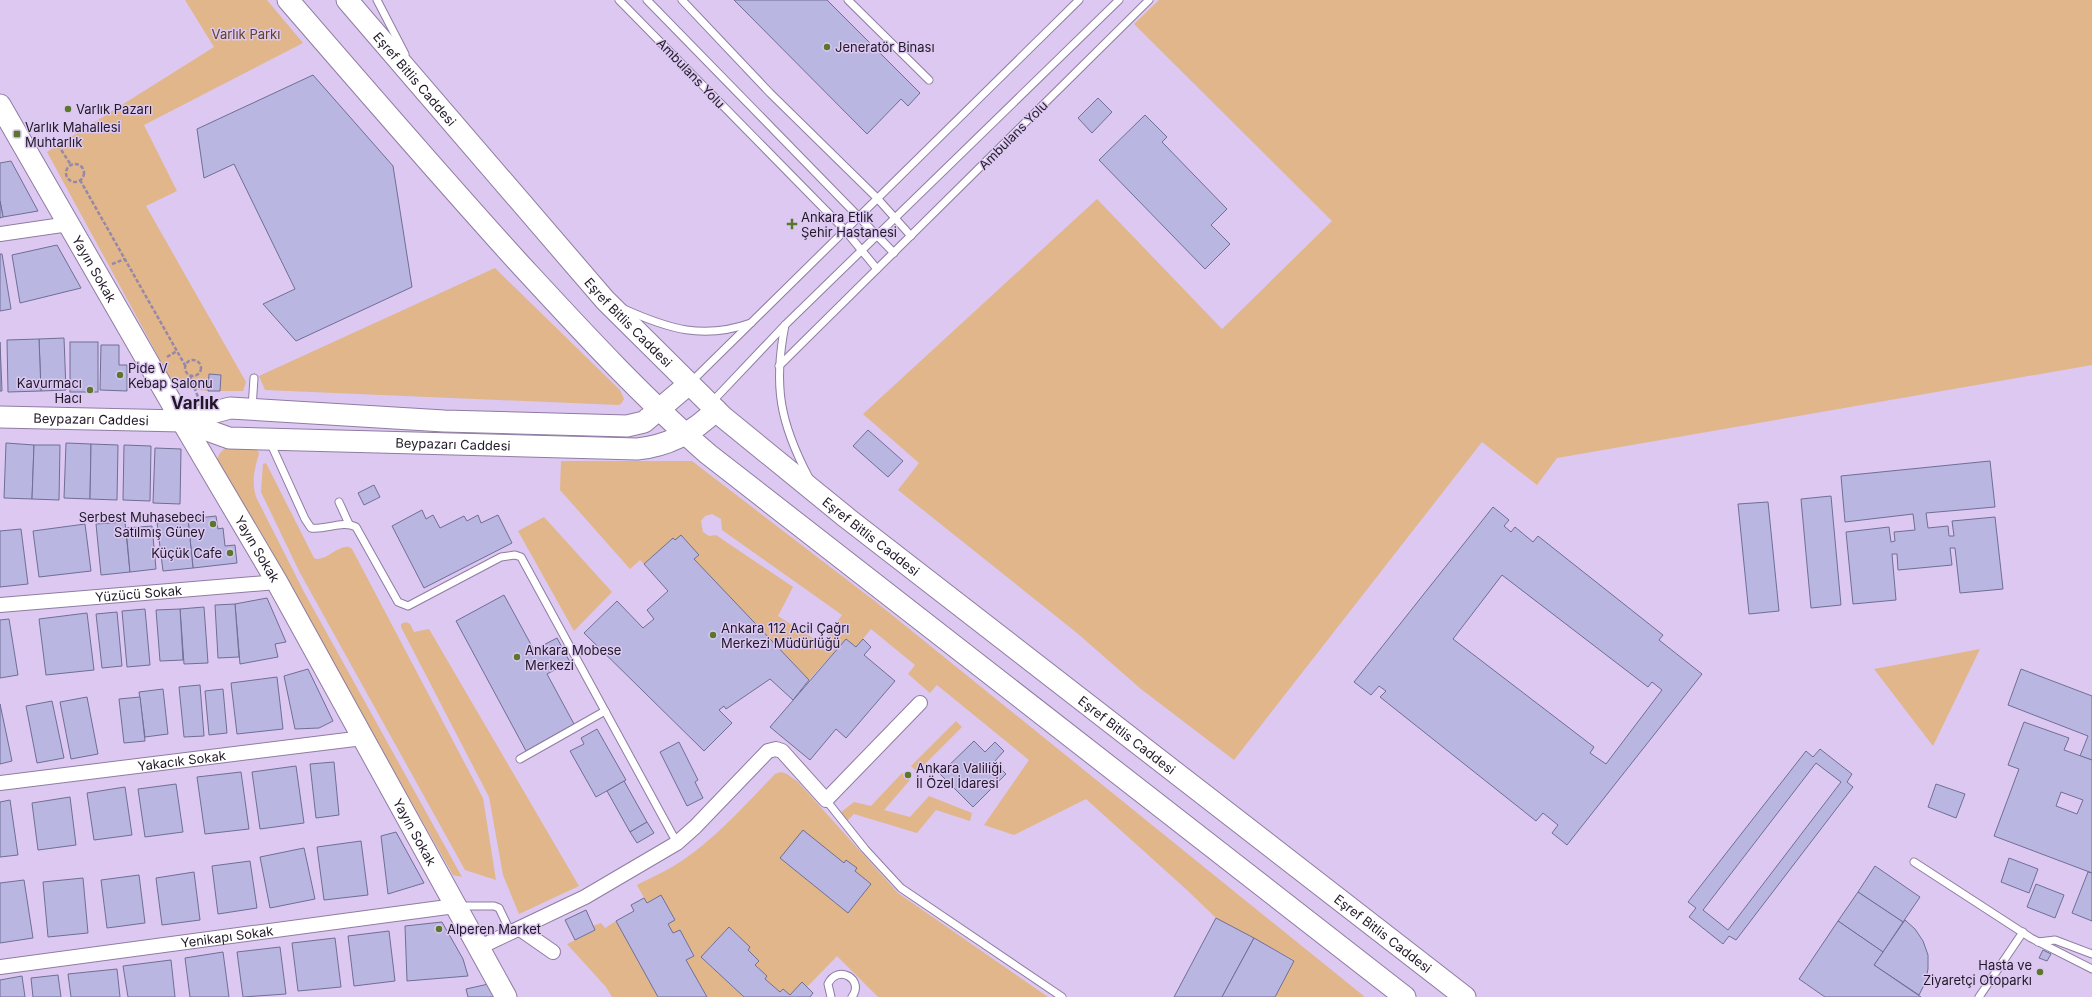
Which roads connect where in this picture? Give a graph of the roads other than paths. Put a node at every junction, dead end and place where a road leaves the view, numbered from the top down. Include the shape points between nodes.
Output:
1 (288, 0) edge
2 (347, 0) edge
3 (377, 0) edge
4 (619, 0) edge
5 (647, 0) edge
6 (682, 0) edge
7 (848, 0) edge
8 (1079, 0) edge
9 (1119, 0) edge
10 (1149, 0) edge
11 (929, 80) dead end
12 (422, 86) junction
13 (0, 105) edge
14 (877, 198) junction
15 (858, 216) junction
16 (895, 218) junction
17 (69, 224) junction
18 (844, 229) junction
19 (0, 234) edge
20 (877, 236) junction
21 (911, 236) junction
22 (862, 250) junction
23 (894, 253) junction
24 (877, 269) junction
25 (605, 300) junction
26 (753, 323) junction
27 (785, 325) junction
28 (779, 366) junction
29 (254, 378) dead end
30 (689, 384) junction
31 (713, 407) junction
32 (661, 409) junction
33 (252, 410) junction
34 (0, 417) edge
35 (182, 421) junction
36 (686, 434) junction
37 (268, 439) junction
38 (818, 494) junction
39 (339, 502) dead end
40 (349, 524) junction
41 (277, 582) junction
42 (0, 605) edge
43 (920, 703) dead end
44 (604, 711) junction
45 (363, 738) junction
46 (520, 759) dead end
47 (0, 784) edge
48 (826, 800) junction
49 (676, 843) junction
50 (1914, 862) dead end
51 (455, 906) junction
52 (516, 931) junction
53 (2023, 932) junction
54 (2038, 942) junction
55 (478, 948) junction
56 (553, 952) dead end
57 (2092, 954) edge
58 (0, 967) edge
59 (2092, 969) edge
60 (506, 997) edge
61 (831, 997) edge
62 (852, 997) edge
63 (1062, 997) edge
64 (1405, 997) edge
65 (1465, 997) edge
66 (1979, 997) edge

1 - 32 main road via 449,185 566,314
2 - 12 main road, Eşref Bitlis Caddesi
3 - 12 lane
4 - 18 lane, Ambulans Yolu
5 - 15 lane
6 - 14 lane via 770,93
7 - 11 lane
8 - 14 lane
9 - 16 lane
10 - 21 lane, Ambulans Yolu
12 - 25 main road, Eşref Bitlis Caddesi
13 - 17 main road, Yayın Sokak
14 - 15 lane
14 - 16 lane
15 - 18 lane
15 - 20 lane
16 - 20 lane
16 - 21 lane
17 - 19 street
17 - 35 main road, Yayın Sokak
18 - 22 lane, Ambulans Yolu
18 - 26 lane
20 - 22 lane
20 - 23 lane
21 - 23 lane, Ambulans Yolu
22 - 24 lane, Ambulans Yolu
22 - 27 lane
23 - 24 lane, Ambulans Yolu
24 - 28 lane, Ambulans Yolu
25 - 26 lane via 665,326 692,332 723,331
25 - 30 main road, Eşref Bitlis Caddesi
26 - 30 lane
27 - 28 lane
27 - 31 lane
28 - 38 lane via 780,397 787,432
29 - 33 lane
30 - 31 main road, Eşref Bitlis Caddesi
30 - 32 main road, Beypazarı Caddesi
31 - 36 main road, Beypazarı Caddesi via 699,426
31 - 38 main road, Eşref Bitlis Caddesi
32 - 33 main road, Beypazarı Caddesi via 644,422 628,426 444,421
32 - 36 main road
33 - 35 main road, Beypazarı Caddesi via 230,408
34 - 35 main road, Beypazarı Caddesi
35 - 37 main road, Beypazarı Caddesi via 229,438
35 - 41 main road, Yayın Sokak
36 - 37 main road, Beypazarı Caddesi via 652,448 626,450
36 - 64 main road via 727,469
37 - 40 lane via 311,528
38 - 65 main road, Eşref Bitlis Caddesi
39 - 40 lane
40 - 44 lane via 356,527 402,605 408,606 500,557 521,557
41 - 42 street, Yüzücü Sokak
41 - 45 main road, Yayın Sokak
43 - 48 street
44 - 46 lane
44 - 49 lane
45 - 47 street, Yakacık Sokak
45 - 51 main road, Yayın Sokak
48 - 49 street via 782,751 768,751 695,827
48 - 63 lane via 901,888
49 - 52 street via 585,897
50 - 53 lane
51 - 52 lane via 499,908
51 - 55 main road, Yayın Sokak
51 - 58 street, Yenikapı Sokak
52 - 55 street
52 - 56 street
53 - 54 lane
53 - 66 lane
54 - 57 lane via 2055,940
54 - 59 lane
55 - 60 main road, Yayın Sokak
61 - 62 lane via 828,984 833,977 841,974 853,980 856,989

